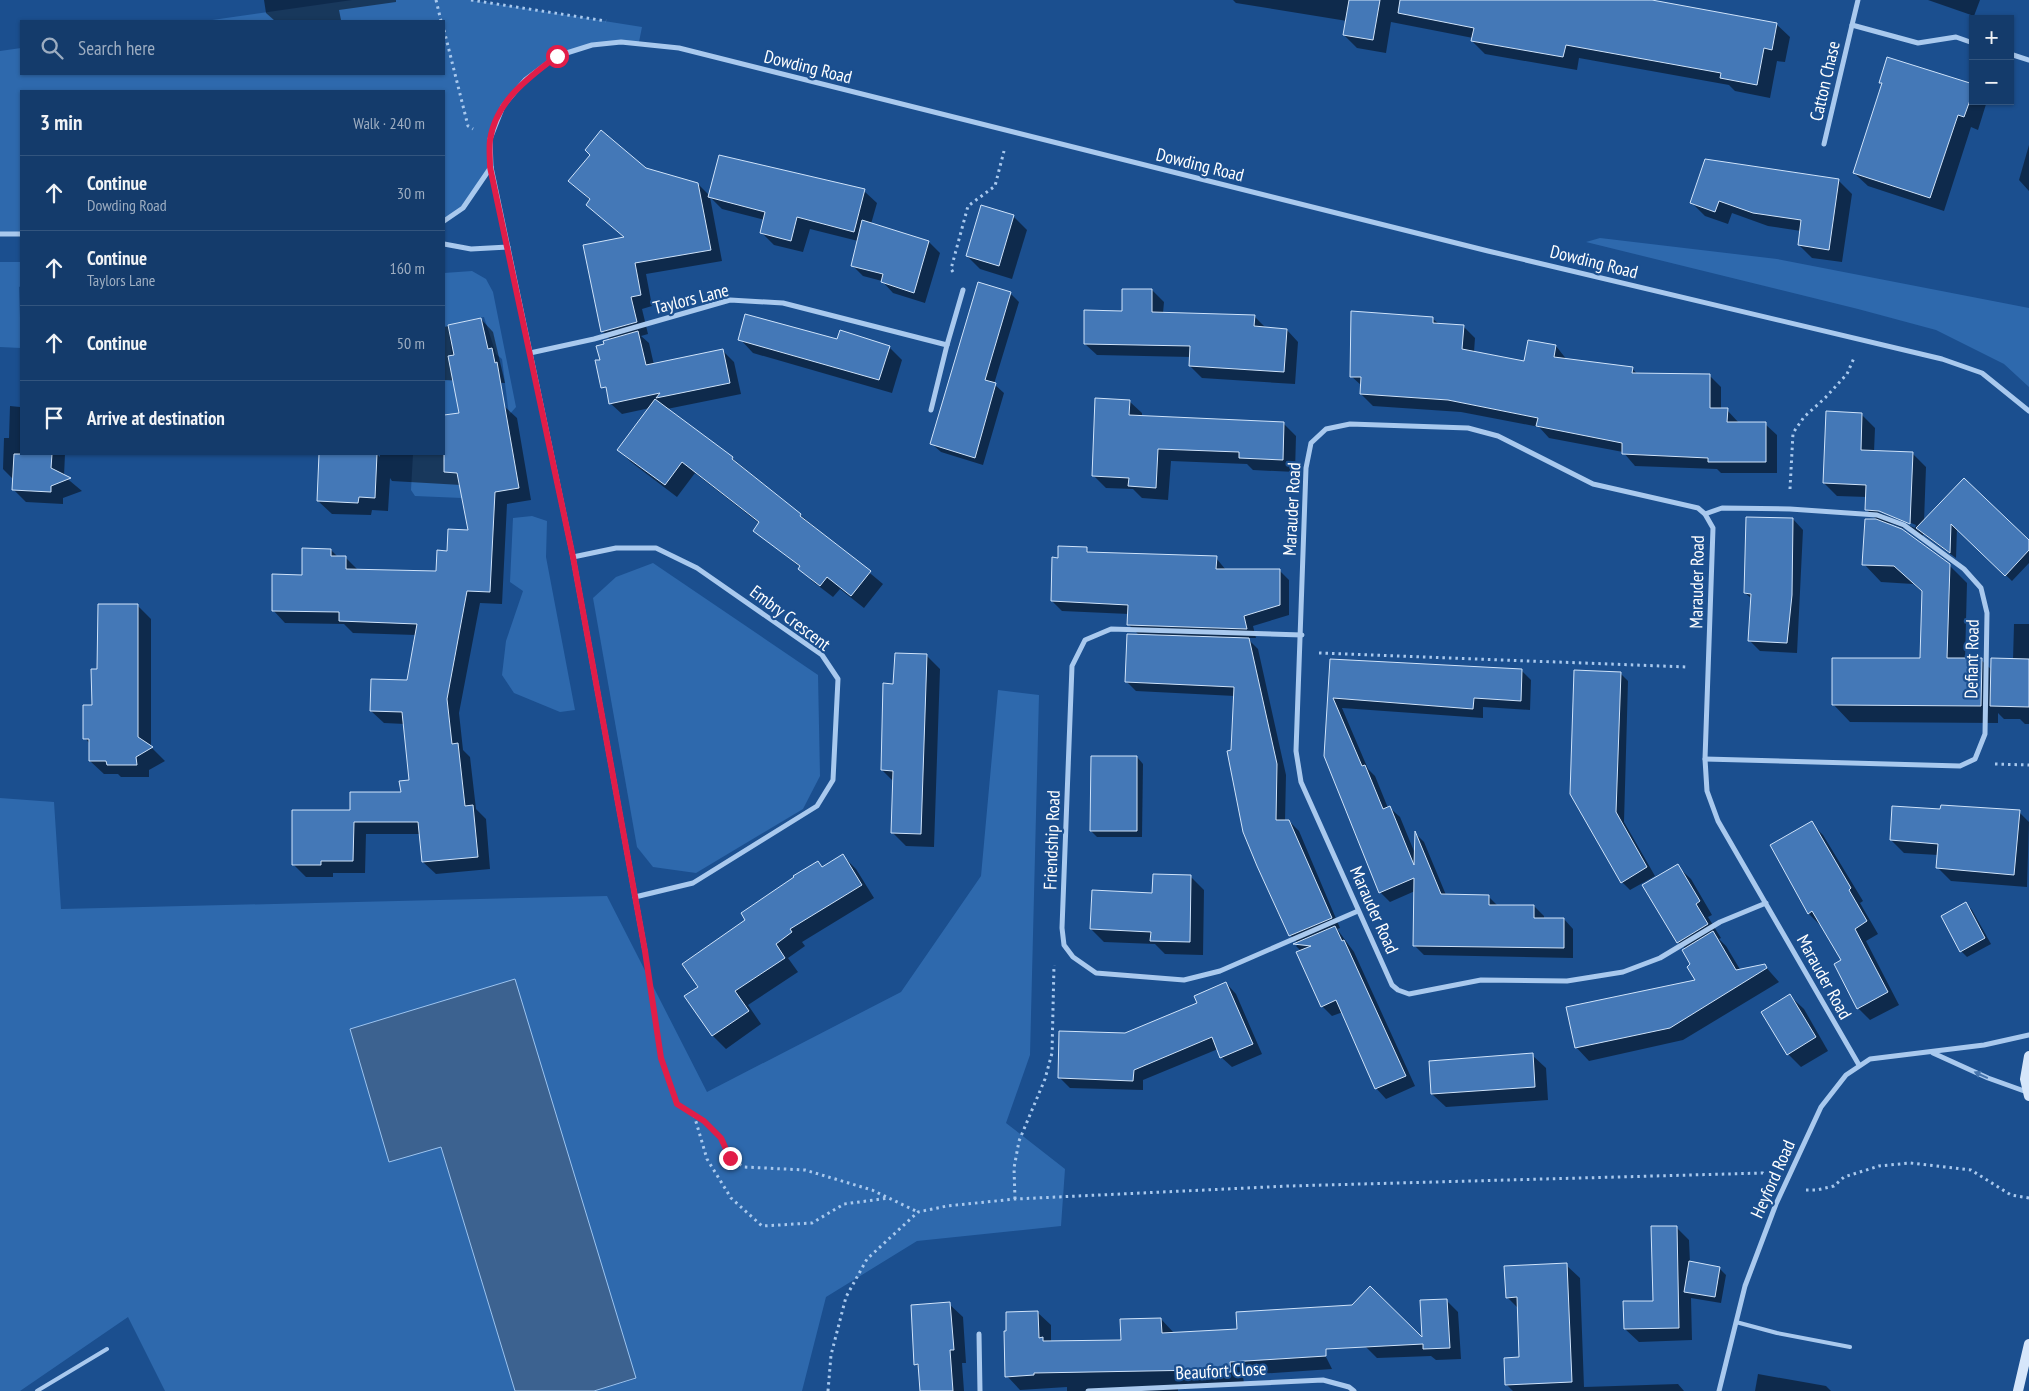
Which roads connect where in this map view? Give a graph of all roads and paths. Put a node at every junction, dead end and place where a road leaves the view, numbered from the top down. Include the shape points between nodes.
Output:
1 (436, 0) edge
2 (471, 0) edge
3 (1858, 0) edge
4 (441, 20) edge
5 (614, 22) dead end
6 (1852, 25) junction
7 (445, 34) edge
8 (1969, 42) edge
9 (2014, 55) edge
10 (2029, 60) edge
11 (468, 126) dead end
12 (1008, 132) junction
13 (1824, 144) dead end
14 (490, 167) junction
15 (445, 221) edge
16 (0, 234) edge
17 (20, 234) edge
18 (445, 244) edge
19 (508, 247) junction
20 (963, 290) joint
21 (1863, 340) junction
22 (947, 345) junction
23 (530, 353) junction
24 (931, 410) dead end
25 (2029, 411) edge
26 (1790, 509) junction
27 (1705, 514) junction
28 (573, 557) junction
29 (1302, 635) junction
30 (1300, 652) junction
31 (1708, 668) junction
32 (1705, 759) junction
33 (1976, 759) junction
34 (2029, 765) edge
35 (635, 897) junction
36 (1766, 903) junction
37 (1358, 911) junction
38 (1064, 944) junction
39 (645, 951) joint
40 (2029, 1035) edge
41 (1932, 1052) junction
42 (2029, 1056) edge
43 (1859, 1064) junction
44 (2028, 1094) edge
45 (694, 1115) junction
46 (1784, 1188) junction
47 (889, 1198) junction
48 (2029, 1198) edge
49 (1015, 1199) junction
50 (918, 1212) junction
51 (1736, 1322) junction
52 (978, 1334) dead end
53 (2029, 1344) edge
54 (1850, 1348) dead end
55 (107, 1349) dead end
56 (37, 1391) edge
57 (828, 1391) edge
58 (980, 1391) edge
59 (1088, 1391) edge
60 (1354, 1391) edge
61 (1719, 1391) edge
62 (2018, 1391) edge

1 - 4 path
2 - 5 path
3 - 6 street, Catton Chase
6 - 8 street via 1918,43 1956,37
6 - 13 street, Catton Chase
7 - 11 path
9 - 10 street
12 - 14 street, Dowding Road via 679,48 621,42 592,45 557,56 525,80 503,106 490,139
12 - 20 path via 995,186 968,206 951,269
12 - 21 street, Dowding Road
14 - 15 street via 463,208
14 - 19 street
16 - 17 street
18 - 19 street via 472,249
19 - 23 street
20 - 22 street
21 - 25 street, Dowding Road via 1942,359 1982,373
21 - 26 path via 1847,374 1804,417 1793,434
22 - 23 street, Taylors Lane via 783,303 730,300 594,339
22 - 24 street
23 - 28 street
26 - 27 street, Defiant Road via 1722,508
26 - 33 street, Defiant Road via 1877,516 1904,524 1964,569 1981,588 1987,613 1985,734
27 - 29 street, Marauder Road via 1682,503 1593,484 1498,436 1468,428 1350,424 1326,429 1311,444 1306,468
27 - 31 street, Marauder Road via 1713,528
28 - 35 street
28 - 35 street, Embry Crescent via 616,548 656,548 697,568 822,655 838,679 833,780 817,806 692,883
29 - 30 street, Marauder Road
29 - 38 street, Friendship Road via 1111,629 1085,640 1072,666
30 - 31 path
30 - 37 street, Marauder Road via 1296,751 1301,782
31 - 32 street, Marauder Road
32 - 33 street via 1960,766
32 - 36 street, Marauder Road via 1707,791 1718,822
33 - 34 path via 1998,766
35 - 39 street
36 - 37 street, Marauder Road via 1720,922 1660,958 1623,972 1567,981 1481,980 1409,994 1392,985
36 - 43 street, Marauder Road
37 - 38 street via 1220,971 1184,980 1096,973 1072,957
38 - 49 path via 1053,967 1052,1053 1045,1079 1019,1141 1014,1168
39 - 45 path via 661,1058 677,1104
40 - 41 street, Heyford Road
41 - 43 street, Heyford Road via 1902,1053
44 -> 41 street, Heyford Road
42 - 44 street via 2025,1079
43 - 46 street, Heyford Road via 1821,1107
45 - 47 path via 721,1138 730,1158 744,1167 805,1170
45 - 47 path via 711,1167 731,1198 762,1226 812,1222 844,1204
46 - 48 path via 1817,1190 1879,1166 1910,1162 1971,1170 2012,1195
46 - 49 path via 1763,1174 1288,1186
46 - 51 street, Heyford Road via 1745,1286
47 - 50 path
49 - 50 path
50 - 57 path via 867,1258 846,1297 831,1355
51 - 54 lane via 1777,1334
51 - 61 street, Heyford Road
52 - 58 street
53 - 62 street
55 - 56 lane
59 - 60 street, Beaufort Close via 1323,1380

